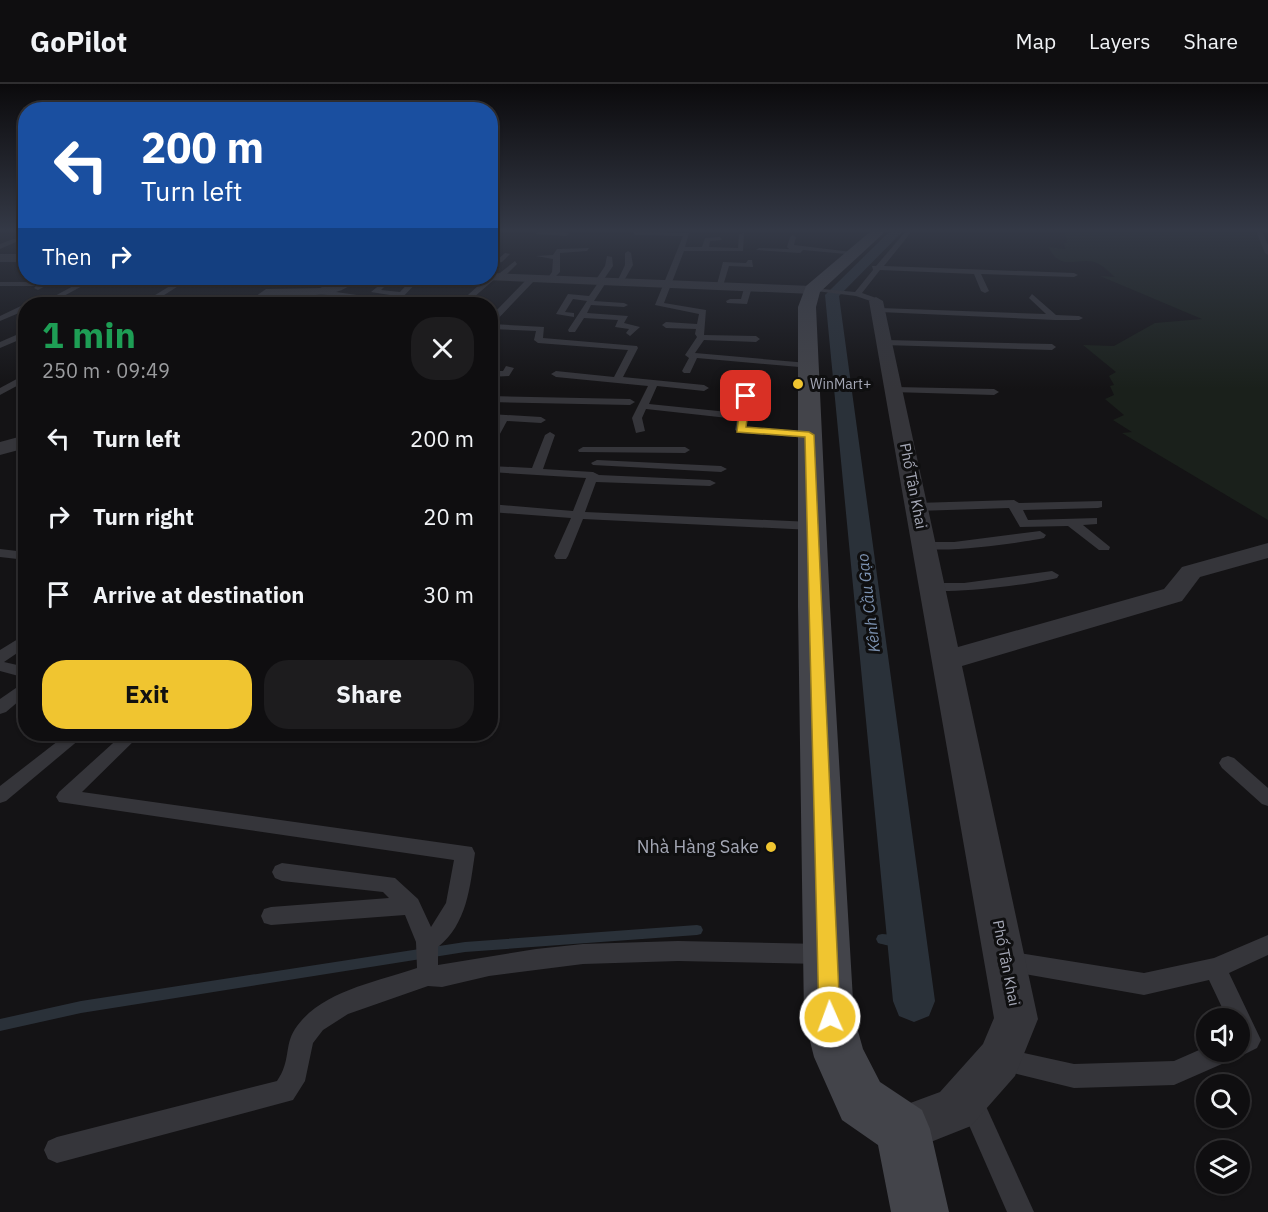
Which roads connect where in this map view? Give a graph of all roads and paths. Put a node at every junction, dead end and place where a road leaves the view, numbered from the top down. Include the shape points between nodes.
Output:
1 (0, 284) edge
2 (18, 284) edge
3 (528, 284) edge
4 (598, 284) edge
5 (661, 284) edge
6 (670, 284) junction
7 (825, 284) edge
8 (871, 284) edge
9 (982, 284) edge
10 (43, 285) edge
11 (80, 285) edge
12 (176, 285) edge
13 (341, 285) edge
14 (382, 285) dead end
15 (410, 285) edge
16 (485, 285) edge
17 (719, 286) joint
18 (748, 287) junction
19 (38, 288) dead end
20 (817, 291) junction
21 (985, 291) dead end
22 (163, 293) junction
23 (125, 294) dead end
24 (402, 294) junction
25 (326, 296) junction
26 (1032, 296) dead end
27 (57, 297) edge
28 (157, 297) edge
29 (264, 297) edge
30 (357, 297) edge
31 (399, 297) edge
32 (470, 297) edge
33 (866, 300) junction
34 (591, 301) junction
35 (730, 301) dead end
36 (18, 311) edge
37 (498, 315) edge
38 (571, 315) dead end
39 (582, 315) junction
40 (626, 318) junction
41 (1055, 318) junction
42 (1079, 318) dead end
43 (0, 319) edge
44 (594, 322) dead end
45 (498, 325) edge
46 (618, 325) junction
47 (666, 325) dead end
48 (572, 330) dead end
49 (701, 332) junction
50 (630, 333) dead end
51 (18, 337) edge
52 (756, 339) dead end
53 (886, 343) junction
54 (0, 345) edge
55 (1052, 347) dead end
56 (694, 356) junction
57 (808, 366) junction
58 (509, 368) dead end
59 (687, 371) dead end
60 (498, 374) edge
61 (556, 374) dead end
62 (618, 378) junction
63 (18, 382) edge
64 (498, 382) edge
65 (512, 383) dead end
66 (652, 388) junction
67 (895, 390) junction
68 (0, 392) edge
69 (703, 392) dead end
70 (994, 392) dead end
71 (746, 396) dead end
72 (498, 399) edge
73 (630, 402) dead end
74 (643, 406) junction
75 (742, 417) junction
76 (498, 418) edge
77 (504, 418) junction
78 (541, 420) dead end
79 (498, 428) edge
80 (640, 431) dead end
81 (550, 435) dead end
82 (809, 435) junction
83 (18, 443) edge
84 (0, 449) edge
85 (583, 450) dead end
86 (685, 450) dead end
87 (600, 451) junction
88 (721, 468) dead end
89 (498, 470) edge
90 (536, 472) junction
91 (594, 472) junction
92 (710, 483) dead end
93 (1098, 504) dead end
94 (917, 507) junction
95 (1016, 507) junction
96 (498, 509) edge
97 (578, 515) junction
98 (1093, 521) dead end
99 (1071, 522) junction
100 (812, 526) junction
101 (1040, 536) dead end
102 (925, 546) junction
103 (1104, 547) dead end
104 (1268, 550) edge
105 (0, 553) edge
106 (18, 555) edge
107 (561, 556) dead end
108 (1052, 575) dead end
109 (932, 587) junction
110 (18, 645) edge
111 (0, 658) edge
112 (948, 660) junction
113 (0, 666) edge
114 (18, 671) edge
115 (18, 693) edge
116 (0, 708) edge
117 (69, 741) edge
118 (125, 741) edge
119 (1228, 764) dead end
120 (0, 796) edge
121 (1268, 799) edge
122 (282, 872) dead end
123 (411, 905) junction
124 (272, 916) dead end
125 (427, 942) junction
126 (1268, 945) edge
127 (827, 954) junction
128 (1005, 961) junction
129 (1215, 968) junction
130 (428, 975) junction
131 (1234, 1008) edge
132 (999, 1060) junction
133 (1200, 1062) edge
134 (969, 1096) junction
135 (903, 1129) junction
136 (57, 1150) dead end
137 (920, 1212) edge
138 (1021, 1212) edge

1 - 2 lane
3 - 37 lane
4 - 34 lane
5 - 6 street
6 - 17 street
6 - 49 lane via 659,305 701,311
7 - 20 street
8 - 33 lane
9 - 21 lane
10 - 19 lane
11 - 27 lane
12 - 22 lane
13 - 25 street
14 - 24 lane via 375,292
15 - 24 lane
16 - 32 lane
17 - 18 street
18 - 20 street
18 - 35 lane via 744,302
20 - 33 lane
20 - 57 street via 807,307
22 - 23 lane
22 - 28 lane
24 - 31 lane
25 - 29 street via 271,292
25 - 30 lane
26 - 41 lane
33 - 41 lane
33 - 53 street, Phố Tân Khai
34 - 38 lane via 571,296 560,314
34 - 39 lane
34 - 40 lane via 628,306
36 - 43 lane
39 - 40 lane
39 - 48 lane
40 - 46 lane
41 - 42 lane
44 - 46 lane
45 - 62 lane via 545,329 538,340 634,348
46 - 50 lane via 636,327
47 - 49 lane
49 - 52 lane
49 - 56 lane via 689,354
51 - 54 lane
53 - 55 lane
53 - 67 street, Phố Tân Khai
56 - 57 lane
56 - 59 lane
57 - 82 street
58 - 60 lane via 506,374
61 - 62 lane
62 - 66 lane
63 - 68 lane
64 - 65 lane
66 - 69 lane
66 - 74 lane
67 - 70 lane
67 - 94 street, Phố Tân Khai
71 - 75 lane
72 - 73 lane
74 - 75 lane
74 - 80 lane via 637,418
75 - 82 lane via 740,430
76 - 77 lane
77 - 78 lane
77 - 79 lane
81 - 90 lane
82 - 100 street
83 - 84 street
85 - 87 lane
86 - 87 lane
87 - 91 lane
88 - 91 lane
89 - 90 lane
90 - 91 lane
91 - 92 lane
91 - 97 lane
93 - 95 lane
94 - 95 lane
94 - 102 street, Phố Tân Khai
95 - 99 lane via 1024,524
96 - 97 lane
97 - 100 lane
97 - 107 lane
98 - 99 lane
99 - 103 lane
100 - 127 street
101 - 102 lane
102 - 109 street, Phố Tân Khai
104 - 112 street via 1191,572 1173,595
105 - 106 lane
108 - 109 lane via 964,587
109 - 112 street, Phố Tân Khai
110 - 111 lane
112 - 128 street, Phố Tân Khai
113 - 114 lane
115 - 116 lane
117 - 120 lane
118 - 125 lane via 65,797 465,853 458,899 447,927
119 - 121 lane
122 - 123 lane via 388,884
123 - 124 lane
123 - 125 lane
125 - 130 lane
126 - 129 lane
127 - 130 lane via 605,952
127 - 135 street via 830,1017 840,1057 861,1101
128 - 129 lane via 1144,984
128 - 132 street, Phố Tân Khai via 1016,1019
129 - 131 lane
130 - 136 lane via 342,1005 315,1022 302,1039 297,1073 284,1091
132 - 133 lane via 1074,1076 1174,1073
132 - 134 street, Phố Tân Khai
134 - 135 street, Phố Tân Khai via 955,1110
134 - 138 lane
135 - 137 street

